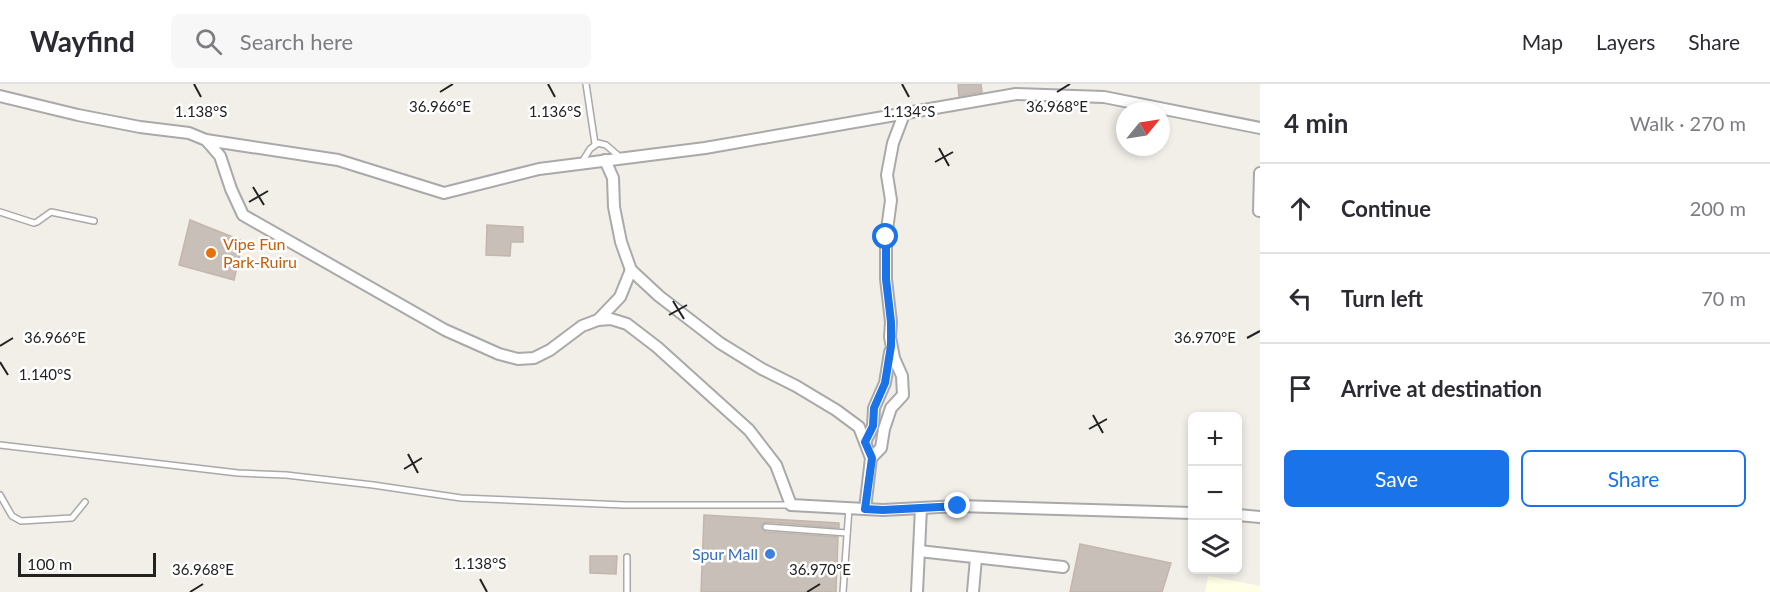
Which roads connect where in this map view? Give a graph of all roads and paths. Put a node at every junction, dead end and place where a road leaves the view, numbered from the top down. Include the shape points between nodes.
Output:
1 (586, 84) edge
2 (0, 96) edge
3 (904, 114) junction
4 (1260, 128) edge
5 (206, 140) junction
6 (596, 144) junction
7 (621, 158) junction
8 (605, 160) junction
9 (581, 163) junction
10 (1260, 174) edge
11 (1259, 211) edge
12 (0, 212) edge
13 (94, 221) dead end
14 (631, 270) junction
15 (598, 320) junction
16 (891, 346) junction
17 (865, 442) junction
18 (0, 445) edge
19 (872, 458) junction
20 (0, 495) edge
21 (85, 501) dead end
22 (791, 505) junction
23 (849, 508) junction
24 (921, 508) junction
25 (865, 509) junction
26 (1188, 513) edge
27 (1242, 516) edge
28 (1260, 517) edge
29 (766, 527) dead end
30 (847, 533) junction
31 (919, 551) junction
32 (627, 557) dead end
33 (975, 558) junction
34 (1064, 567) dead end
35 (627, 592) edge
36 (843, 592) edge
37 (916, 592) edge
38 (973, 592) edge

1 - 6 lane
2 - 5 street via 88,117 189,133
3 - 4 street via 1016,94 1104,97
3 - 7 street via 705,148
3 - 16 street via 887,175 891,201 886,279
5 - 9 street via 338,159 444,193 539,169
5 - 15 street via 220,156 243,215 456,335 499,354 534,358 550,351 582,326
6 - 7 lane via 606,145
6 - 9 lane
7 - 8 street
8 - 9 street
8 - 14 street via 613,178 619,230
10 - 11 street
12 - 13 lane via 34,223 51,212
14 - 15 street via 620,297
14 - 17 street via 720,343 836,410 859,427
15 - 22 street via 627,324 749,429 776,465
16 - 17 street via 885,383
16 - 19 street via 902,376 903,395 891,408 881,448
17 - 19 street
18 - 22 lane via 238,473 373,484 461,498 624,505
19 - 25 street
20 - 21 lane via 12,516 21,521 72,518
22 - 23 street
23 - 25 street
23 - 30 lane
24 - 25 street
24 - 26 street
24 - 31 street
27 - 28 street
29 - 30 lane
30 - 36 lane
31 - 33 street
31 - 37 street
32 - 35 lane
33 - 34 street
33 - 38 street

